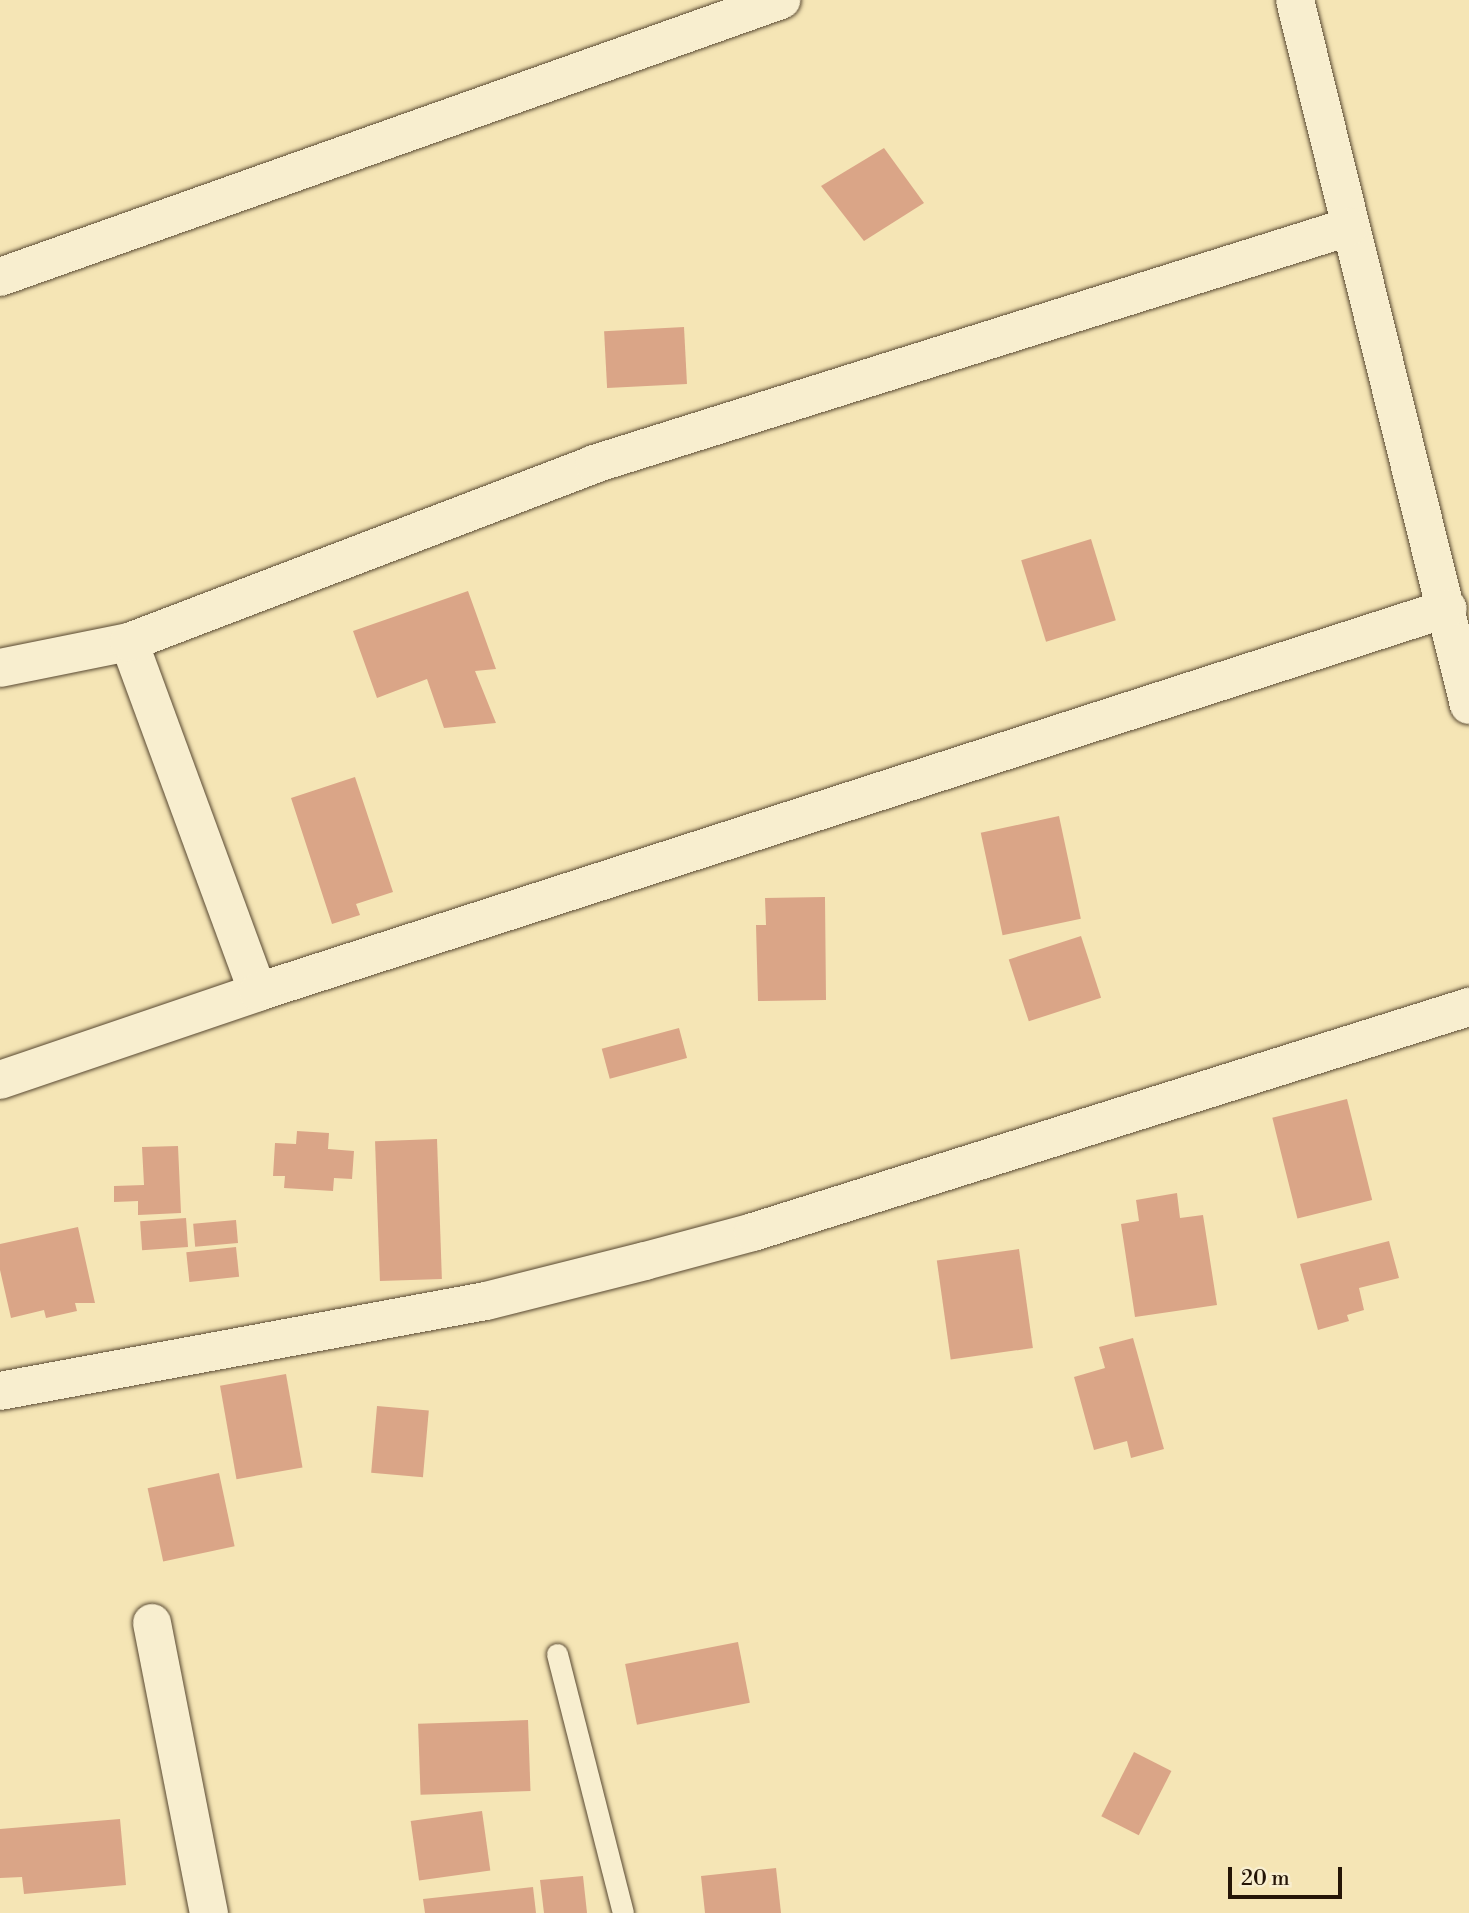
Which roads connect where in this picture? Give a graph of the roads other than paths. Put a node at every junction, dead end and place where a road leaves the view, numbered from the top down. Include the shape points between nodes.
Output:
1 (781, 0) edge
2 (1295, 0) edge
3 (1349, 227) junction
4 (0, 277) edge
5 (1448, 608) junction
6 (129, 642) junction
7 (0, 668) edge
8 (1469, 705) edge
9 (258, 992) junction
10 (1469, 1007) edge
11 (0, 1080) edge
12 (0, 1391) edge
13 (152, 1623) dead end
14 (557, 1654) dead end
15 (209, 1913) edge
16 (623, 1913) edge

1 - 4 street
2 - 3 street
3 - 5 street
3 - 6 street via 594,464
5 - 8 street
5 - 9 street
6 - 7 street
6 - 9 street
9 - 11 street
10 - 12 street via 753,1232 645,1261 486,1301
13 - 15 street
14 - 16 lane

